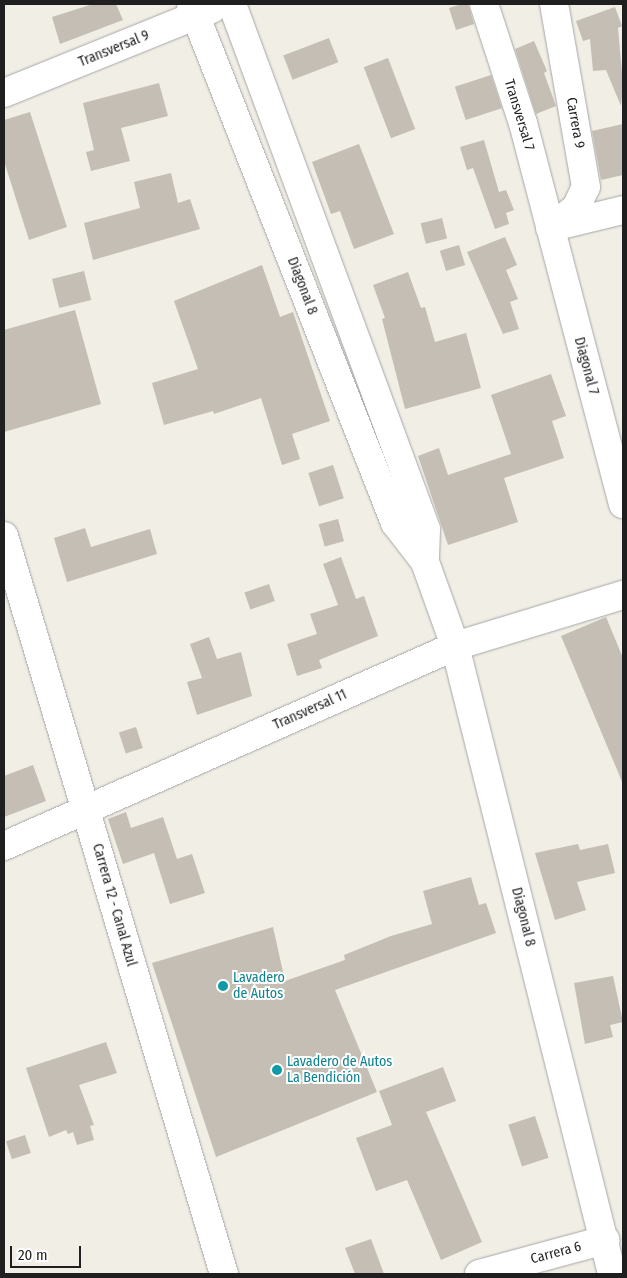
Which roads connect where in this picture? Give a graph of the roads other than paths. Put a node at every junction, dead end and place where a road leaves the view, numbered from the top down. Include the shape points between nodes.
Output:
1 (225, 4) edge
2 (232, 4) edge
3 (484, 4) edge
4 (554, 4) edge
5 (194, 10) edge
6 (4, 93) edge
7 (623, 210) edge
8 (550, 228) junction
9 (623, 504) edge
10 (4, 536) edge
11 (424, 562) junction
12 (623, 595) edge
13 (455, 646) junction
14 (86, 808) junction
15 (4, 846) edge
16 (605, 1240) junction
17 (224, 1274) edge
18 (479, 1274) edge
19 (612, 1274) edge

1 - 5 street, Transversal 9
2 - 11 street, Diagonal 8 via 426,529
3 - 8 street, Transversal 7 via 523,123
4 - 8 street, Carrera 9 via 586,186 576,208
5 - 6 street, Transversal 9
5 - 11 street, Diagonal 8 via 395,523
7 - 8 street
8 - 9 street, Diagonal 7
10 - 14 street, Carrera 12 - Canal Azul
11 - 13 street, Diagonal 8
12 - 13 street, Transversal 11
13 - 14 street, Transversal 11
13 - 16 street, Diagonal 8
14 - 15 street, Transversal 11
14 - 17 street, Carrera 12 - Canal Azul
16 - 18 street, Carrera 6
16 - 19 street, Diagonal 8

